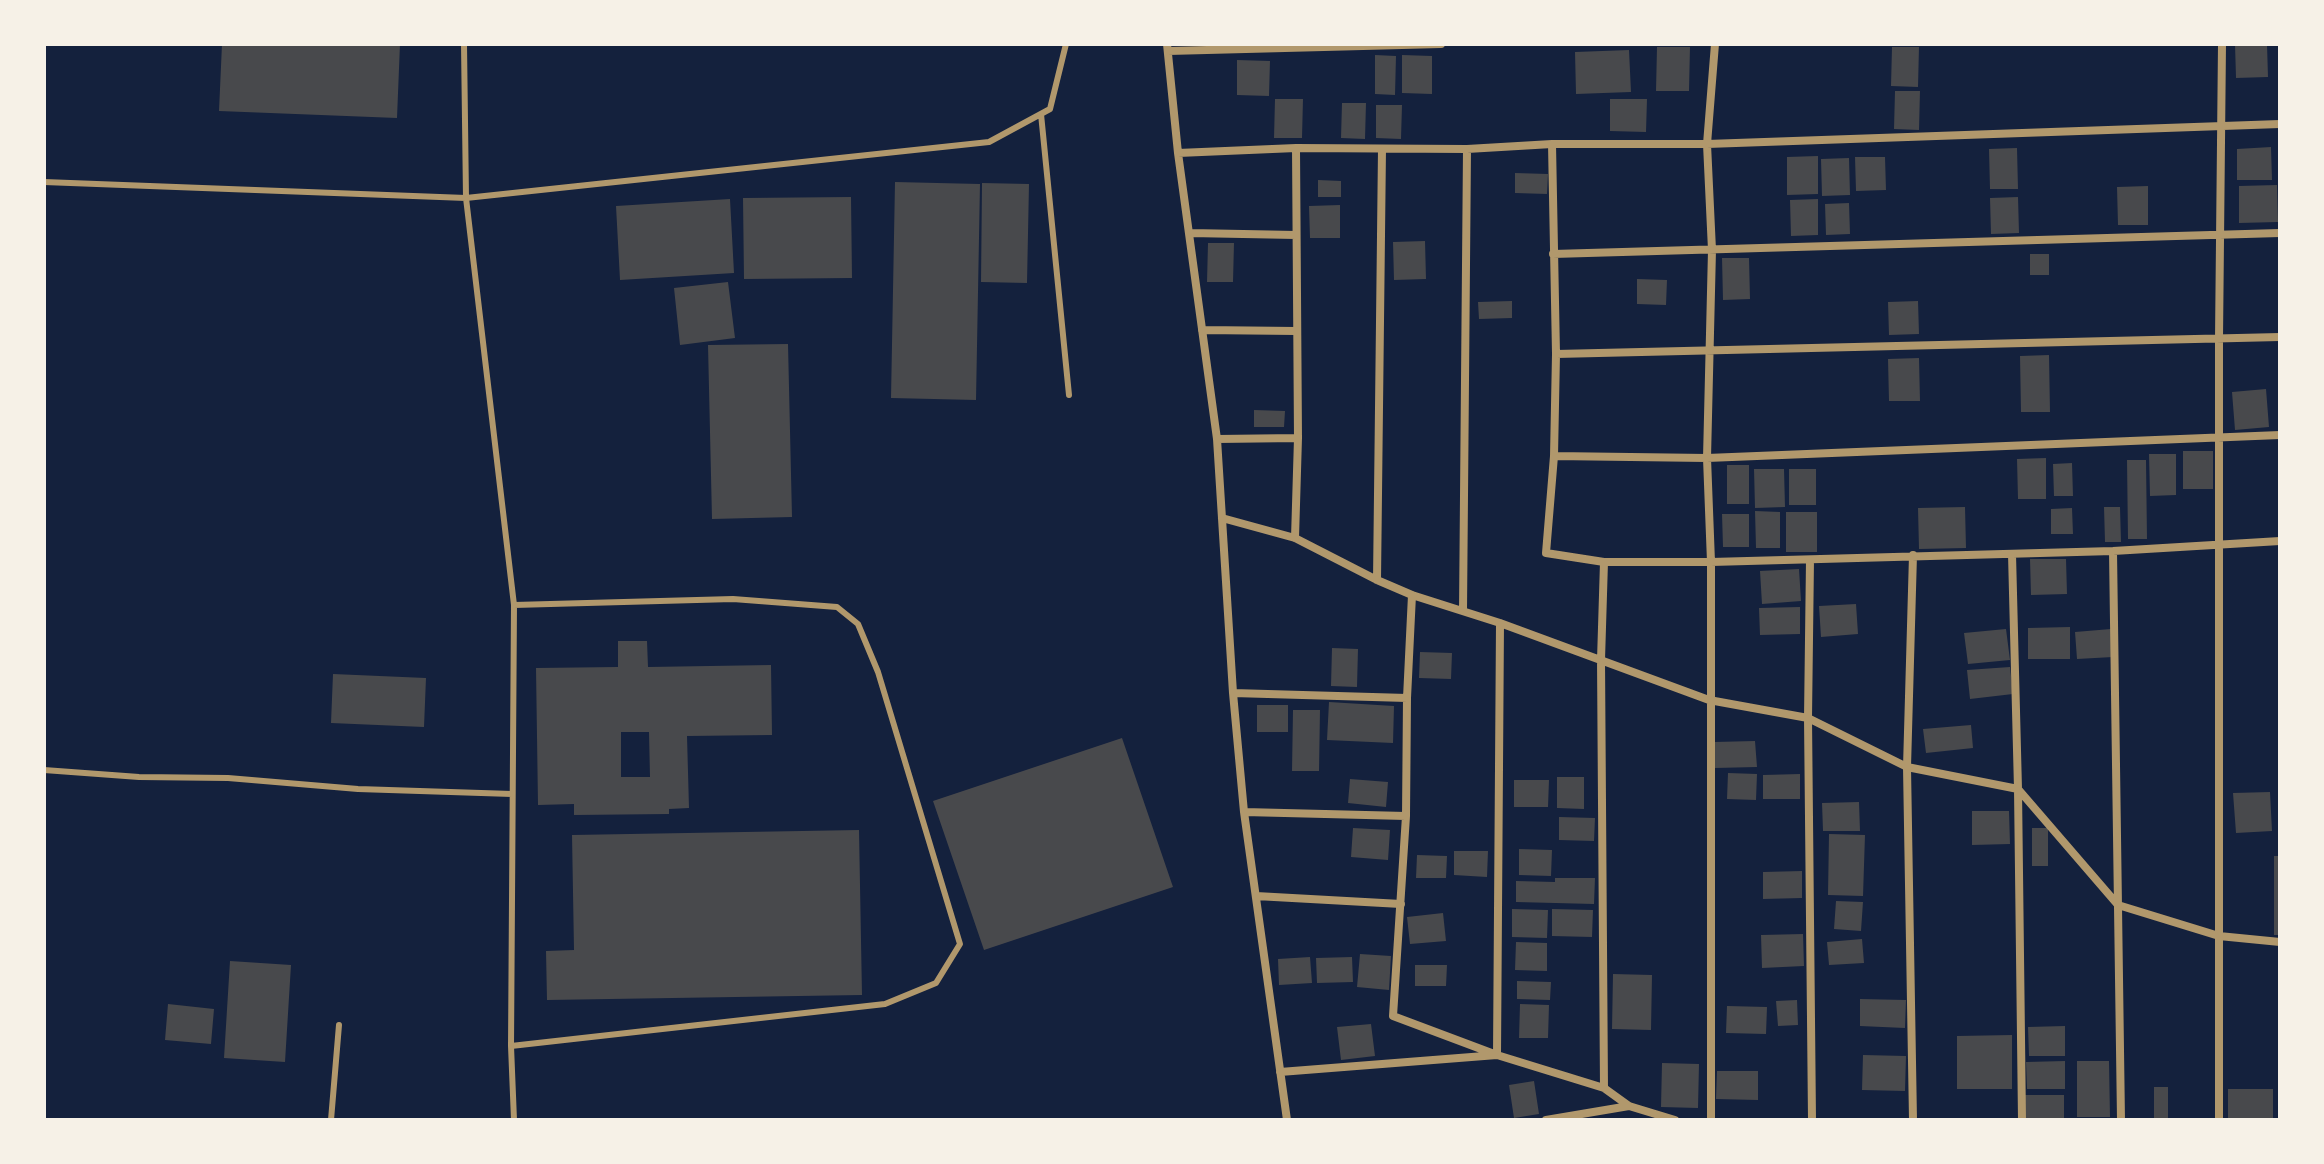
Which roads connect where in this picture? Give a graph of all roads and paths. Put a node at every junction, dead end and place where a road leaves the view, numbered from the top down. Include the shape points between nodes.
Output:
1 (464, 44) edge
2 (1066, 44) edge
3 (1441, 44) edge
4 (1715, 44) edge
5 (2222, 44) edge
6 (1167, 48) edge
7 (1041, 114) junction
8 (2280, 124) edge
9 (2221, 127) junction
10 (1552, 144) junction
11 (1707, 144) junction
12 (1296, 148) junction
13 (1382, 149) junction
14 (1467, 149) junction
15 (1178, 153) junction
16 (44, 182) edge
17 (466, 198) junction
18 (1190, 233) junction
19 (2280, 233) edge
20 (1296, 235) junction
21 (2221, 235) junction
22 (1712, 250) junction
23 (1553, 254) junction
24 (1202, 330) junction
25 (1296, 331) junction
26 (2280, 337) edge
27 (2219, 338) junction
28 (1709, 350) junction
29 (1556, 354) junction
30 (1069, 395) dead end
31 (2280, 435) edge
32 (2221, 437) junction
33 (1298, 438) junction
34 (1217, 439) junction
35 (1554, 456) junction
36 (1707, 458) junction
37 (1222, 518) junction
38 (1295, 538) junction
39 (2280, 541) edge
40 (2220, 543) junction
41 (2113, 551) junction
42 (2012, 554) junction
43 (1913, 555) junction
44 (1810, 560) junction
45 (1604, 562) junction
46 (1711, 562) junction
47 (1377, 580) junction
48 (1412, 595) junction
49 (514, 605) junction
50 (1463, 611) junction
51 (1500, 623) junction
52 (1601, 660) junction
53 (1233, 693) junction
54 (1407, 698) junction
55 (1709, 700) junction
56 (1808, 718) junction
57 (1907, 767) junction
58 (44, 770) edge
59 (2018, 789) junction
60 (512, 794) junction
61 (1244, 812) junction
62 (1406, 816) junction
63 (1256, 896) junction
64 (1401, 904) junction
65 (2118, 905) junction
66 (2219, 936) junction
67 (2280, 942) edge
68 (339, 1025) dead end
69 (511, 1046) junction
70 (1497, 1055) junction
71 (1280, 1072) junction
72 (1604, 1088) junction
73 (1629, 1106) junction
74 (331, 1120) edge
75 (514, 1120) edge
76 (1287, 1120) edge
77 (1546, 1120) edge
78 (1675, 1120) edge
79 (1711, 1120) edge
80 (1812, 1120) edge
81 (1913, 1120) edge
82 (2022, 1120) edge
83 (2121, 1120) edge
84 (2219, 1120) edge

1 - 17 lane
2 - 7 lane via 1050,109
3 - 6 street
4 - 11 street
5 - 9 street
6 - 15 street
7 - 17 lane via 989,142
7 - 30 lane
8 - 9 street
9 - 11 street
9 - 21 street
10 - 11 street
10 - 14 street
10 - 23 street
11 - 22 street
12 - 13 street
12 - 15 street
12 - 20 street
13 - 14 street
13 - 47 street
14 - 50 street
15 - 18 street
16 - 17 lane
17 - 49 lane
18 - 20 street
18 - 24 street
19 - 21 street
20 - 25 street
21 - 22 street
21 - 27 street
22 - 23 street
22 - 28 street
23 - 29 street
24 - 25 street
24 - 34 street
25 - 33 street
26 - 27 street
27 - 28 street
27 - 32 street
28 - 29 street
28 - 36 street
29 - 35 street
31 - 32 street
32 - 36 street
32 - 40 street
33 - 34 street
33 - 38 street
34 - 37 street
35 - 36 street
35 - 45 street via 1546,553
36 - 46 street
37 - 38 street
37 - 53 street
38 - 47 street
39 - 40 street
40 - 41 street
40 - 66 street
41 - 42 street
41 - 65 street
42 - 43 street
42 - 59 street
43 - 44 street
43 - 57 street
44 - 46 street
44 - 56 street
45 - 46 street
45 - 52 street
46 - 55 street
47 - 48 street
48 - 50 street
48 - 54 street
49 - 60 lane
49 - 69 lane via 733,599 837,607 858,624 878,672 960,944 936,983 885,1004
50 - 51 street
51 - 52 street
51 - 70 street
52 - 55 street
52 - 72 street
53 - 54 street
53 - 61 street
54 - 62 street
55 - 56 street
55 - 79 street
56 - 57 street
56 - 80 street
57 - 59 street
57 - 81 street
58 - 60 lane
59 - 65 street
59 - 82 street
60 - 69 lane
61 - 62 street
61 - 63 street
62 - 64 street
63 - 64 street
63 - 71 street
64 - 70 street via 1393,1016
65 - 66 street
65 - 83 street
66 - 67 street
66 - 84 street
68 - 74 lane
69 - 75 lane
70 - 71 street
70 - 72 street
71 - 76 street
72 - 73 street
73 - 77 street
73 - 78 street

